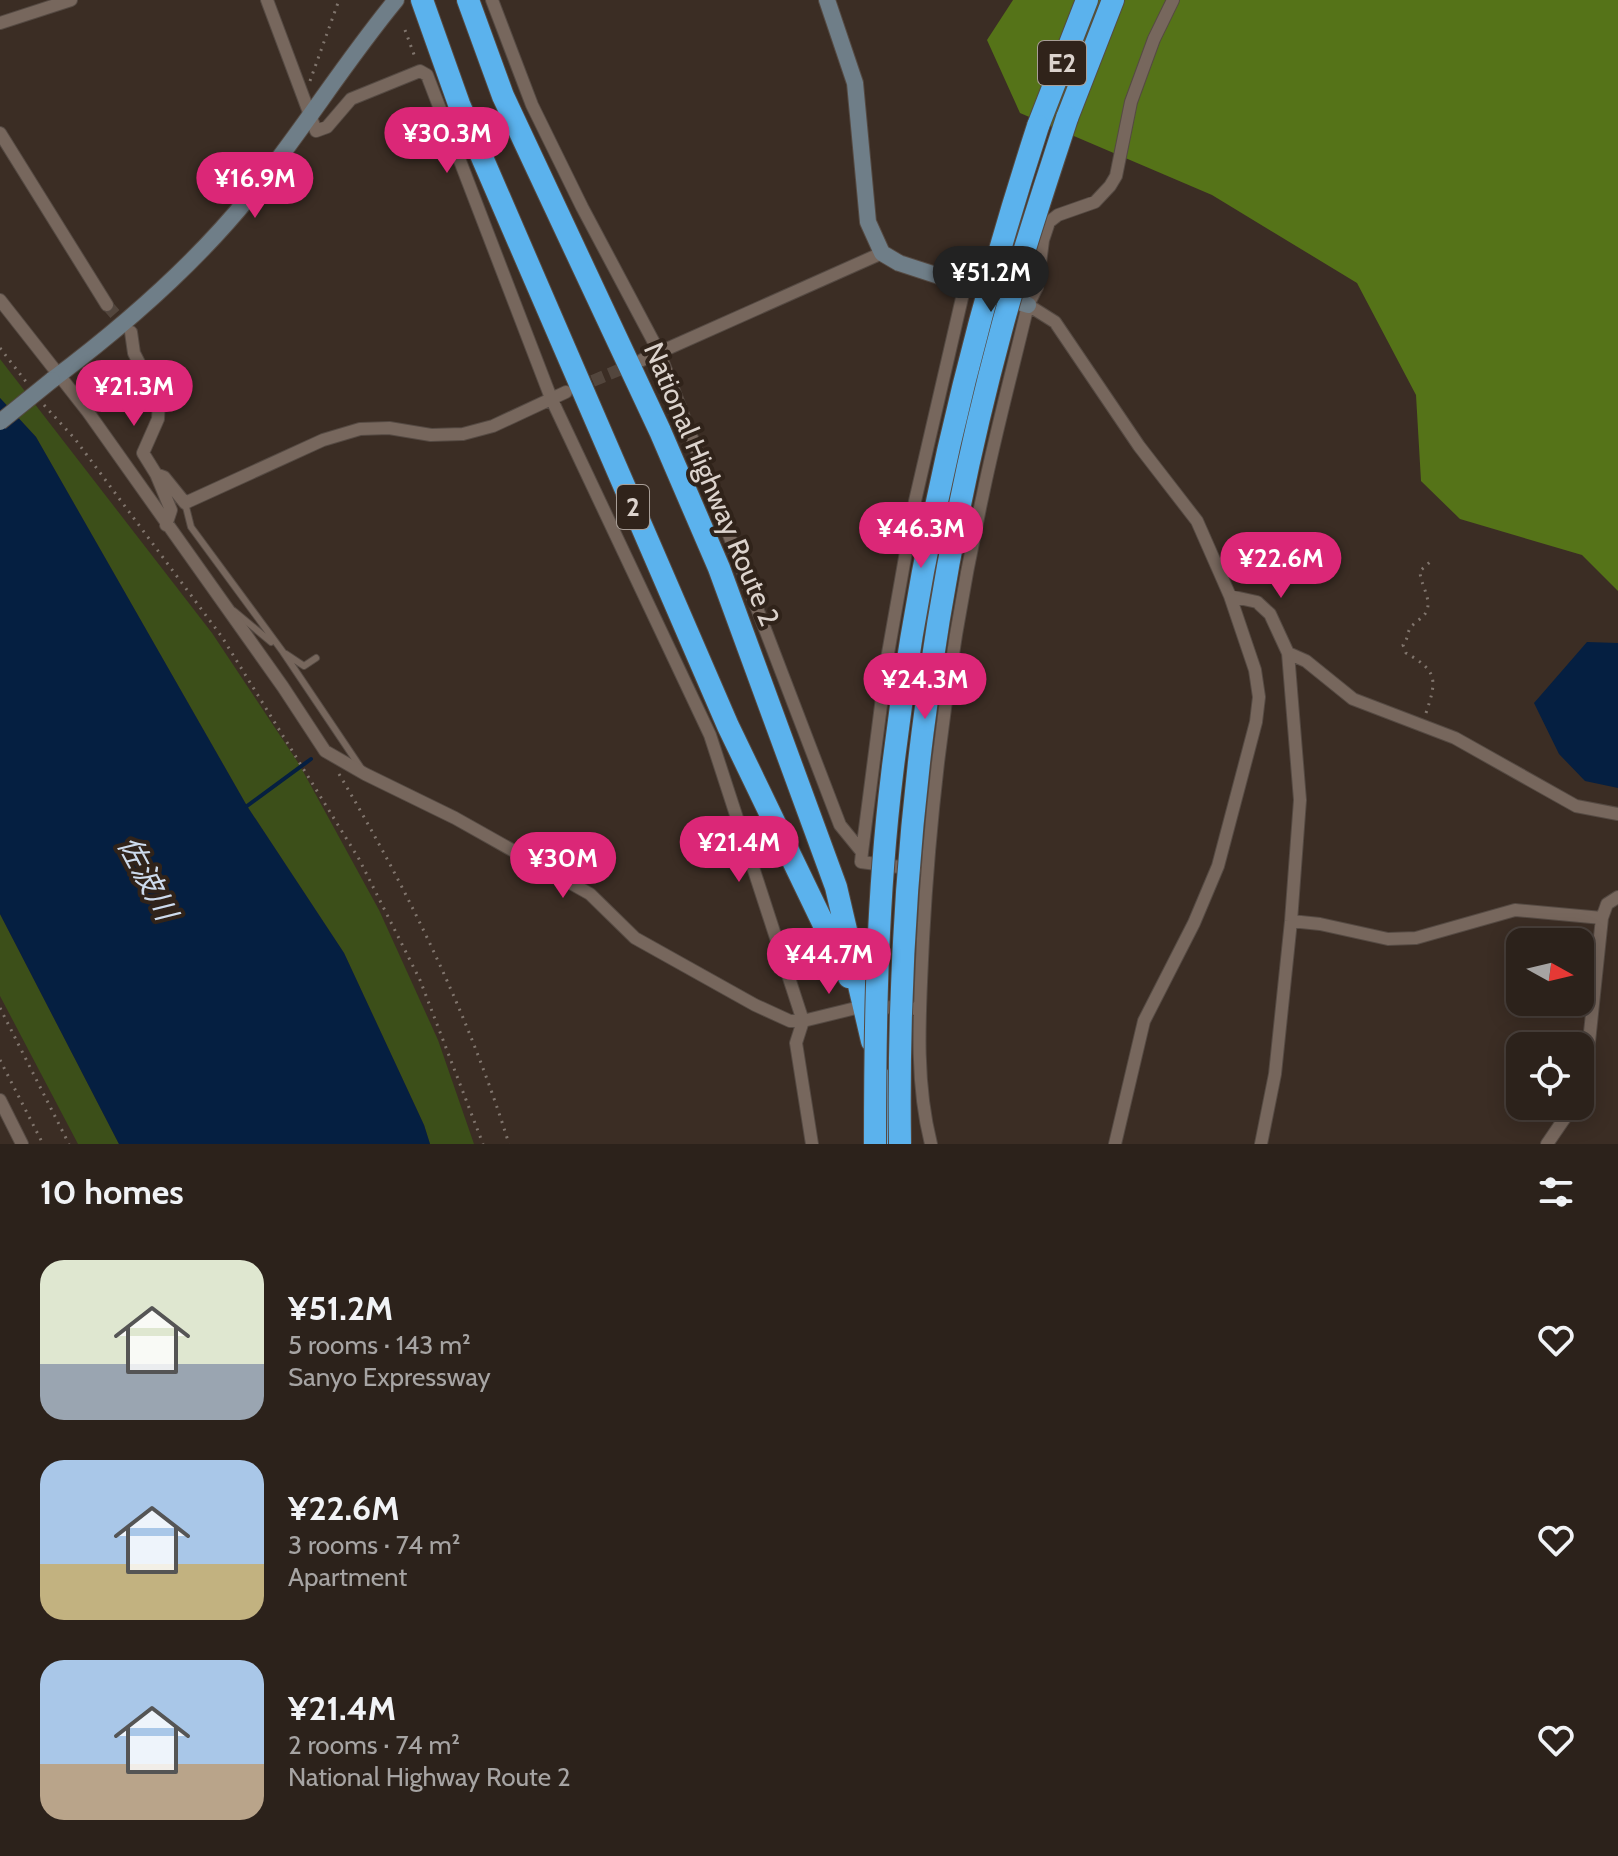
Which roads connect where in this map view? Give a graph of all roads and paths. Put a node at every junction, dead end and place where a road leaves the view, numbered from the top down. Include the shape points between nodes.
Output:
1 (71, 0) edge
2 (267, 0) edge
3 (339, 0) edge
4 (396, 0) edge
5 (422, 0) edge
6 (468, 0) edge
7 (492, 0) edge
8 (827, 0) edge
9 (1087, 0) edge
10 (1113, 0) edge
11 (1173, 0) edge
12 (0, 23) edge
13 (405, 30) dead end
14 (420, 71) junction
15 (303, 95) junction
16 (311, 114) junction
17 (0, 133) edge
18 (882, 253) junction
19 (965, 285) junction
20 (0, 300) edge
21 (107, 305) tunnel mouth
22 (1028, 305) junction
23 (131, 332) tunnel mouth
24 (0, 348) edge
25 (659, 352) junction
26 (642, 360) tunnel mouth
27 (56, 378) junction
28 (31, 387) dead end
29 (566, 392) tunnel mouth
30 (39, 398) dead end
31 (551, 398) junction
32 (0, 422) edge
33 (156, 474) junction
34 (185, 503) junction
35 (166, 525) junction
36 (1431, 561) dead end
37 (1230, 596) junction
38 (223, 606) junction
39 (283, 652) junction
40 (1288, 653) junction
41 (316, 658) dead end
42 (1422, 724) junction
43 (325, 751) junction
44 (365, 774) junction
45 (1618, 814) edge
46 (862, 852) junction
47 (926, 870) junction
48 (1618, 897) edge
49 (1602, 918) junction
50 (1291, 921) junction
51 (864, 1006) junction
52 (0, 1008) edge
53 (919, 1009) junction
54 (803, 1021) junction
55 (1590, 1032) edge
56 (0, 1060) edge
57 (0, 1100) edge
58 (1566, 1120) edge
59 (22, 1144) edge
60 (43, 1144) edge
61 (69, 1144) edge
62 (483, 1144) edge
63 (509, 1144) edge
64 (812, 1144) edge
65 (875, 1144) edge
66 (897, 1144) edge
67 (931, 1144) edge
68 (1115, 1144) edge
69 (1261, 1144) edge
70 (1547, 1144) edge

1 - 12 street
2 - 15 street
3 - 15 path
4 - 16 main road
5 - 51 highway, National Highway Route 2 / 2 via 459,104 728,726
6 - 51 highway, National Highway Route 2 / 2 via 503,96 719,568 836,887
7 - 25 street via 532,105
8 - 18 main road via 855,83 868,222
9 - 65 highway, E2, bridge via 1002,235 940,475 912,625 882,882
10 - 66 highway, E2, bridge via 1067,118 1001,332 965,479 917,780 902,967
11 - 22 street via 1131,102 1116,176 1095,202 1049,222 1037,287
13 - 14 path
14 - 16 street via 351,99 327,127 316,131
14 - 31 street via 427,75 447,124
15 - 16 street
16 - 27 main road via 199,253
17 - 21 street
18 - 19 main road
18 - 25 street
19 - 22 main road
19 - 46 street via 915,501 887,659
20 - 27 street
22 - 37 street via 1055,322 1188,508
22 - 47 street via 960,615
23 - 33 street via 134,353 159,402 158,419 143,453
24 - 28 path
25 - 26 street
25 - 46 street via 840,825
27 - 32 main road, bridge
27 - 35 street
29 - 31 street
30 - 62 path via 222,637 359,859 420,980
31 - 34 street via 463,434 360,429 323,440
31 - 54 street via 710,735
33 - 34 street
33 - 35 street via 171,510
34 - 39 lane via 191,527
35 - 38 street
36 - 42 path via 1420,571 1429,605 1403,645 1434,680
37 - 40 street via 1257,602 1270,614
37 - 68 street via 1255,670 1256,722 1218,866 1144,1021
38 - 39 lane via 242,615
38 - 43 street
39 - 41 lane via 304,666
39 - 44 lane
40 - 42 street via 1353,699
40 - 50 street via 1300,800
42 - 45 street via 1576,806
43 - 44 street
43 - 63 path via 378,840 441,970 486,1074
44 - 54 street via 590,894 635,938 755,1005 790,1021
46 - 47 street via 861,862
47 - 53 street
48 - 49 street via 1607,904
49 - 50 street via 1515,910 1416,938 1388,939
49 - 55 street
50 - 69 street via 1275,1074
51 - 53 street
51 - 54 street
51 - 66 highway, National Highway Route 2 / 2
52 - 61 path
53 - 67 street via 922,1109
54 - 64 street via 796,1043
56 - 60 path
57 - 59 street
58 - 70 street

